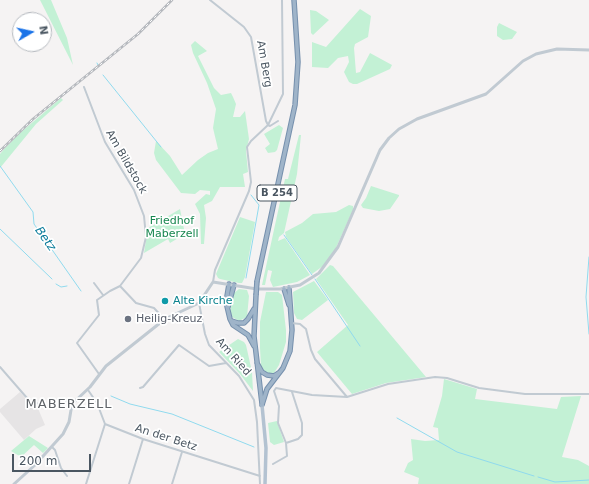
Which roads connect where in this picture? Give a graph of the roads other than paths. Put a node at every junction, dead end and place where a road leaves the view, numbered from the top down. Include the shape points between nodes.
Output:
1 (210, 0) edge
2 (282, 0) edge
3 (294, 0) edge
4 (589, 50) edge
5 (84, 87) dead end
6 (278, 121) dead end
7 (268, 125) junction
8 (213, 282) junction
9 (94, 283) dead end
10 (231, 284) junction
11 (120, 286) junction
12 (289, 288) junction
13 (284, 289) junction
14 (103, 295) junction
15 (199, 303) junction
16 (254, 307) junction
17 (290, 308) junction
18 (165, 319) junction
19 (231, 321) junction
20 (291, 323) junction
21 (255, 349) junction
22 (256, 362) junction
23 (226, 363) junction
24 (0, 367) edge
25 (281, 372) junction
26 (99, 374) junction
27 (140, 388) dead end
28 (88, 390) junction
29 (292, 392) junction
30 (589, 394) edge
31 (347, 397) junction
32 (74, 401) junction
33 (262, 405) junction
34 (105, 424) junction
35 (143, 440) junction
36 (286, 443) junction
37 (52, 447) junction
38 (182, 452) junction
39 (273, 464) dead end
40 (67, 476) dead end
41 (260, 476) junction
42 (14, 484) edge
43 (86, 484) edge
44 (129, 484) edge
45 (172, 484) edge
46 (260, 484) edge
47 (265, 484) edge

1 - 7 street, Am Berg via 244,27 251,37
2 - 7 street, Am Berg via 283,94
3 - 16 highway, B 254, bridge via 298,62 296,105 257,281
4 - 12 street via 557,49 536,54 523,61 486,94 417,118 399,129 380,150 334,254 314,277
5 - 11 street, Am Bildstock via 104,142 134,190 144,216 146,237 141,258
6 - 7 street, Am Berg
7 - 8 street, Am Berg via 247,147 249,191 215,270
8 - 10 street
8 - 15 street
9 - 14 street
10 - 13 street via 257,289
10 - 19 highway via 226,302
11 - 14 street
11 - 18 street via 136,303 154,308
12 - 13 street
12 - 17 highway
13 - 17 highway
14 - 26 street via 97,300 99,315 76,342
15 - 18 street
15 - 23 street, Am Ried via 209,345
16 - 19 highway via 248,320 238,323
16 - 21 highway, B 254
17 - 20 highway
18 - 26 street via 120,353
19 - 21 highway via 250,337
20 - 25 highway via 290,351
20 - 31 street via 300,324 306,329 315,359
21 - 22 highway, B 254
22 - 25 highway via 267,376
22 - 33 highway, B 254
23 - 27 street via 208,366 179,345
23 - 41 street, Am Ried via 244,382 254,400
24 - 32 street via 24,395 35,403 52,407 68,400
25 - 33 highway via 268,389
26 - 28 street
28 - 32 street
28 - 34 street via 97,403
29 - 31 street
29 - 36 street via 303,429 298,439
29 - 36 street via 276,388 274,391 279,406 278,423
30 - 31 street via 525,394 479,388 436,377 388,384
32 - 37 street via 67,428
33 - 47 main road, B 254 via 266,448
34 - 35 street, An der Betz
34 - 43 street
35 - 38 street, An der Betz
35 - 44 street
36 - 39 street via 287,456
37 - 40 street via 60,468
37 - 42 street
38 - 41 street, An der Betz
38 - 45 street
41 - 46 street, Am Ried

